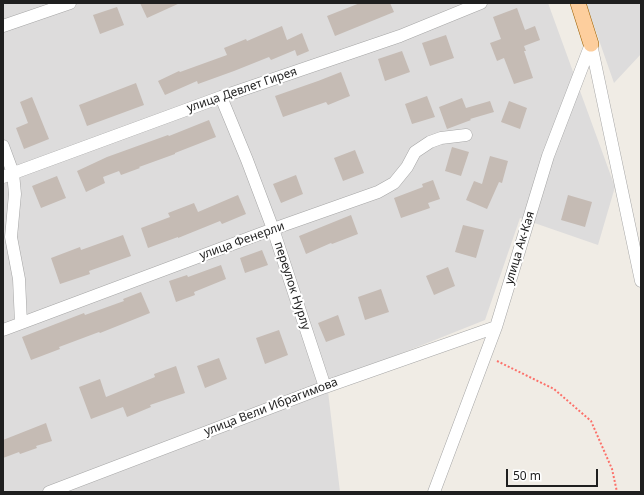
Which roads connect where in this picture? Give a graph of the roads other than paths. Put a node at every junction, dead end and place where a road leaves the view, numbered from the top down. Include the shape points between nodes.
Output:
1 (70, 3) edge
2 (481, 3) edge
3 (578, 3) edge
4 (3, 26) edge
5 (591, 44) junction
6 (221, 97) junction
7 (466, 135) dead end
8 (3, 146) edge
9 (8, 175) edge
10 (273, 229) junction
11 (641, 281) edge
12 (21, 323) junction
13 (496, 327) junction
14 (3, 330) edge
15 (325, 386) junction
16 (49, 492) edge
17 (434, 492) edge

1 - 4 street
2 - 6 street, улица Девлет Гирея via 400,36
3 - 5 main road
5 - 11 street
5 - 13 street, улица Ак-Кая via 548,156
6 - 9 street, улица Девлет Гирея
6 - 10 street, переулок Нурлу
7 - 10 street, улица Фенерли via 430,142 415,152 394,183 378,192
8 - 9 street
9 - 12 street via 15,194 11,237 20,279
10 - 12 street, улица Фенерли
10 - 15 street, переулок Нурлу
12 - 14 street, улица Фенерли
13 - 15 street, улица Вели Ибрагимова
13 - 17 street, улица Ак-Кая
15 - 16 street, улица Вели Ибрагимова

